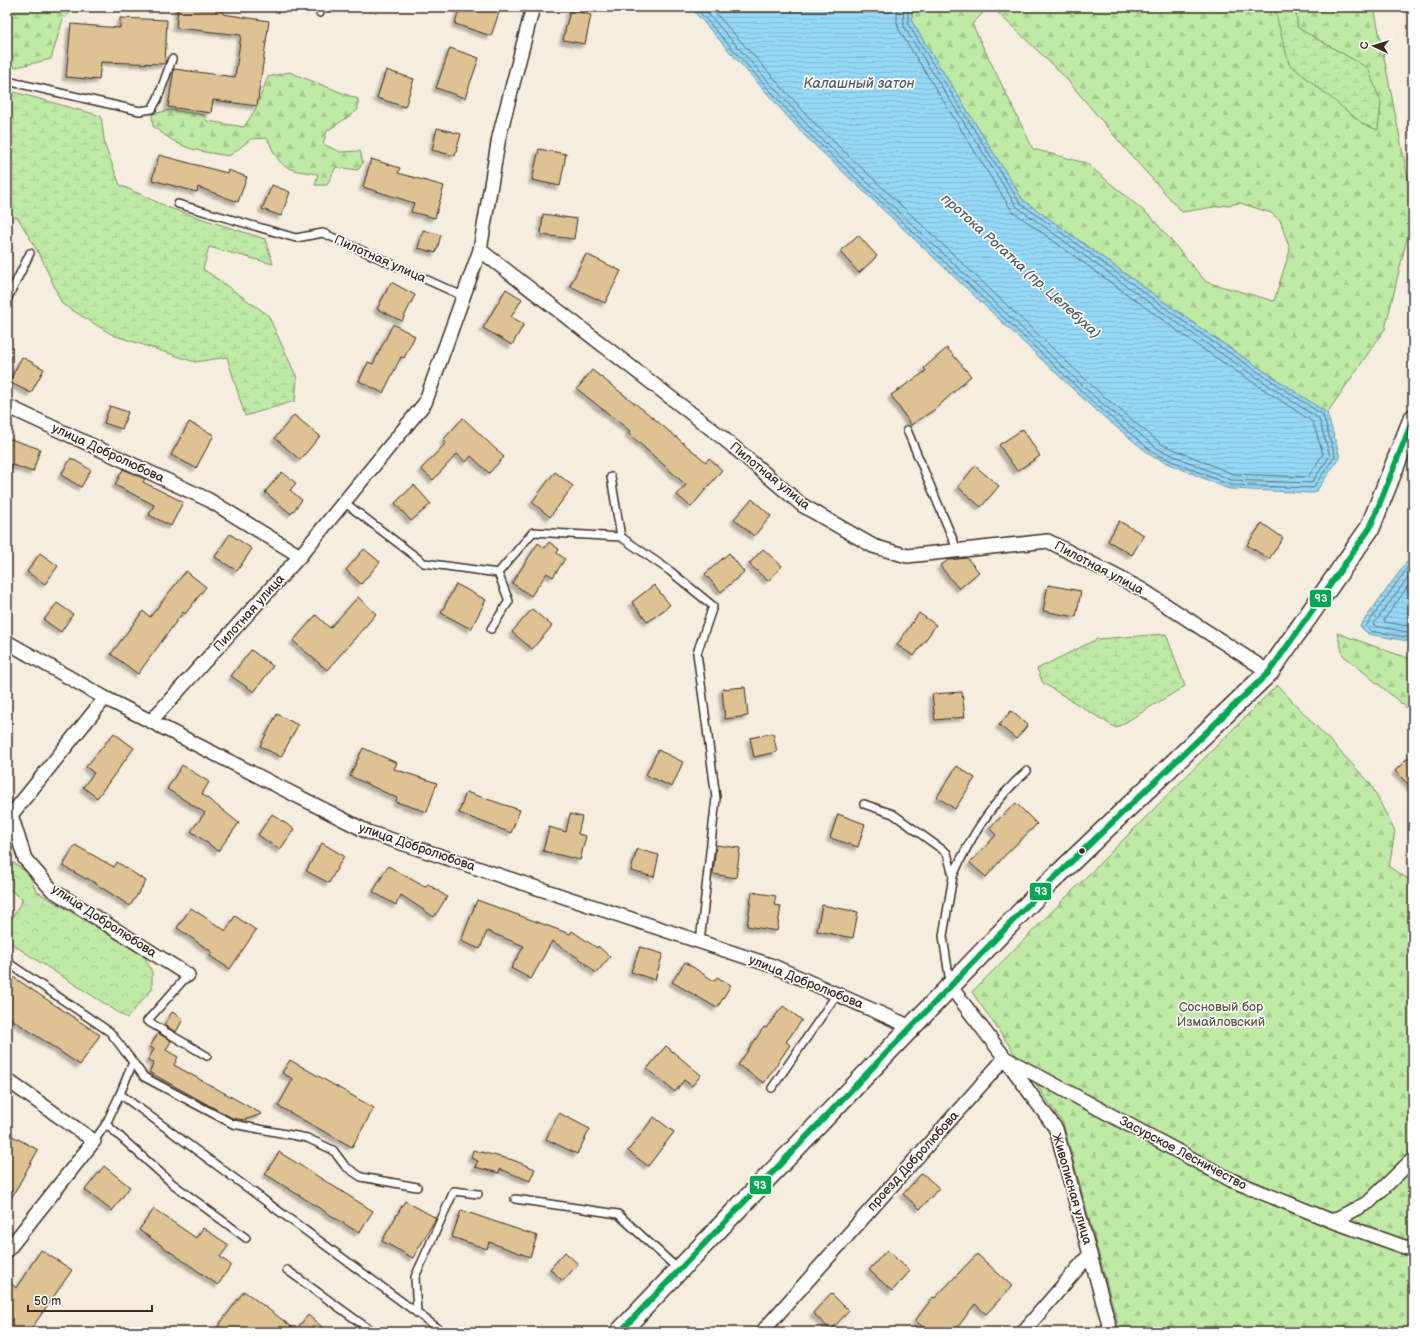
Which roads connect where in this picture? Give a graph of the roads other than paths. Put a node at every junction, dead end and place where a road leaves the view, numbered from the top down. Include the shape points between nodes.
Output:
1 (533, 7) edge
2 (172, 59) dead end
3 (7, 81) edge
4 (178, 204) dead end
5 (480, 250) junction
6 (30, 253) dead end
7 (464, 297) junction
8 (7, 300) edge
9 (7, 406) edge
10 (1413, 419) edge
11 (907, 430) dead end
12 (611, 477) dead end
13 (344, 502) junction
14 (621, 537) junction
15 (957, 549) junction
16 (300, 556) junction
17 (498, 573) junction
18 (490, 629) dead end
19 (7, 642) edge
20 (1269, 672) junction
21 (105, 698) junction
22 (151, 721) junction
23 (1027, 772) dead end
24 (864, 804) dead end
25 (9, 818) edge
26 (953, 876) junction
27 (700, 942) junction
28 (7, 962) edge
29 (188, 975) joint
30 (950, 986) junction
31 (837, 994) junction
32 (911, 1027) junction
33 (207, 1056) dead end
34 (1005, 1058) junction
35 (133, 1062) junction
36 (7, 1080) edge
37 (772, 1088) dead end
38 (120, 1094) junction
39 (106, 1124) junction
40 (94, 1141) junction
41 (1413, 1159) edge
42 (417, 1187) dead end
43 (478, 1194) dead end
44 (515, 1199) dead end
45 (1332, 1221) junction
46 (246, 1238) dead end
47 (1413, 1250) edge
48 (7, 1251) edge
49 (1090, 1254) junction
50 (287, 1270) dead end
51 (680, 1270) junction
52 (418, 1314) junction
53 (373, 1332) edge
54 (442, 1332) edge
55 (620, 1332) edge
56 (762, 1332) edge
57 (1024, 1332) edge
58 (1111, 1332) edge

1 - 5 street, Пилотная улица via 499,137
2 - 3 lane via 152,109 140,111
4 - 7 lane, Пилотная улица via 296,238 323,233
5 - 7 street, Пилотная улица
5 - 15 street, Пилотная улица via 723,438 802,505 873,546 907,556
6 - 8 lane
7 - 13 street, Пилотная улица via 425,403
9 - 16 street, улица Добролюбова via 209,500
10 - 20 main road via 1370,528
11 - 15 lane
12 - 14 lane
13 - 16 street, Пилотная улица
13 - 17 lane via 424,563
14 - 17 lane via 533,532
14 - 27 lane via 670,571 713,606 697,653 716,798
15 - 20 street, Пилотная улица via 1048,541 1141,589
16 - 22 street, Пилотная улица
17 - 18 lane via 509,601
19 - 21 street, улица Добролюбова
20 - 30 main road via 1046,886
21 - 22 street, улица Добролюбова
21 - 25 street, улица Добролюбова
22 - 27 street, улица Добролюбова via 368,832
23 - 26 lane via 1009,787 965,848
24 - 26 lane via 893,814 947,852
25 - 29 street, улица Добролюбова via 24,858 52,890
26 - 30 lane via 943,936
27 - 31 street, улица Добролюбова via 773,966
28 - 35 lane via 110,1032
29 - 33 lane via 146,1021
30 - 32 main road
30 - 34 street
31 - 32 street, улица Добролюбова
31 - 37 lane
32 - 51 main road
34 - 45 street, Засурское Лесничество via 1231,1180
34 - 49 street, Живописная улица via 1056,1129
34 - 56 street, проезд Добролюбова
35 - 38 lane
35 - 42 lane via 144,1077 233,1124 307,1138 333,1150 345,1166 362,1177
36 - 40 street
38 - 39 lane
38 - 52 lane
39 - 40 lane
39 - 46 lane via 173,1184
40 - 48 street
41 - 45 street via 1370,1202
43 - 52 lane via 454,1191 415,1277
44 - 51 lane via 618,1214
45 - 47 street, Засурское Лесничество
49 - 57 street
49 - 58 street, Живописная улица
50 - 53 lane
51 - 55 main road
52 - 54 lane

